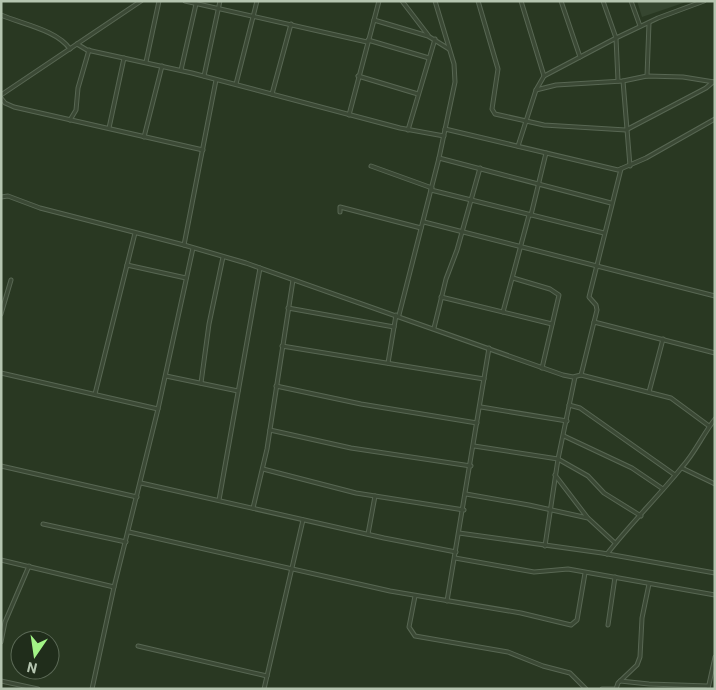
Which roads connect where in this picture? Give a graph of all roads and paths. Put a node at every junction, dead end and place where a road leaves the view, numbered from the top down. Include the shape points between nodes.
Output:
1 (141, 1) edge
2 (159, 1) edge
3 (184, 1) edge
4 (220, 1) edge
5 (257, 1) edge
6 (379, 1) edge
7 (402, 1) edge
8 (435, 1) edge
9 (478, 1) edge
10 (521, 1) edge
11 (561, 1) edge
12 (602, 1) edge
13 (631, 1) edge
14 (704, 1) edge
15 (196, 4) junction
16 (218, 9) junction
17 (1, 15) edge
18 (253, 16) junction
19 (374, 20) junction
20 (649, 22) junction
21 (291, 24) junction
22 (640, 26) junction
23 (428, 36) junction
24 (616, 38) junction
25 (435, 39) junction
26 (368, 41) junction
27 (78, 44) junction
28 (70, 49) junction
29 (450, 49) junction
30 (89, 50) junction
31 (580, 57) junction
32 (124, 58) junction
33 (429, 58) junction
34 (146, 62) junction
35 (162, 66) junction
36 (180, 70) junction
37 (204, 76) junction
38 (358, 76) junction
39 (544, 76) junction
40 (647, 76) junction
41 (216, 80) junction
42 (620, 81) junction
43 (714, 82) edge
44 (236, 84) junction
45 (536, 90) junction
46 (272, 94) junction
47 (418, 94) junction
48 (1, 97) edge
49 (349, 114) junction
50 (715, 119) edge
51 (70, 120) junction
52 (526, 122) junction
53 (109, 128) junction
54 (445, 129) junction
55 (408, 130) junction
56 (626, 130) junction
57 (444, 136) junction
58 (144, 137) junction
59 (518, 146) junction
60 (203, 150) junction
61 (546, 153) junction
62 (439, 158) junction
63 (371, 166) dead end
64 (630, 166) junction
65 (480, 168) junction
66 (621, 169) junction
67 (538, 184) junction
68 (432, 189) junction
69 (1, 197) edge
70 (470, 200) junction
71 (611, 203) junction
72 (340, 212) dead end
73 (530, 215) junction
74 (424, 222) junction
75 (421, 228) junction
76 (462, 230) junction
77 (135, 233) junction
78 (604, 233) junction
79 (184, 244) junction
80 (522, 246) junction
81 (193, 248) junction
82 (223, 256) junction
83 (127, 265) junction
84 (597, 265) junction
85 (260, 268) junction
86 (186, 278) junction
87 (513, 278) junction
88 (11, 280) dead end
89 (293, 280) junction
90 (715, 296) edge
91 (441, 297) junction
92 (288, 308) junction
93 (504, 312) junction
94 (1, 314) edge
95 (398, 315) junction
96 (594, 322) junction
97 (552, 324) junction
98 (394, 327) junction
99 (434, 328) junction
100 (664, 339) junction
101 (282, 346) junction
102 (489, 348) junction
103 (715, 353) edge
104 (388, 363) junction
105 (542, 368) junction
106 (1, 373) edge
107 (581, 375) junction
108 (166, 376) junction
109 (575, 377) junction
110 (484, 379) junction
111 (201, 383) junction
112 (276, 386) junction
113 (238, 391) junction
114 (648, 392) junction
115 (95, 394) junction
116 (569, 404) junction
117 (481, 407) junction
118 (158, 409) junction
119 (715, 419) edge
120 (567, 420) junction
121 (477, 423) junction
122 (709, 426) junction
123 (270, 430) junction
124 (564, 436) junction
125 (474, 446) junction
126 (558, 459) junction
127 (1, 466) edge
128 (471, 466) junction
129 (682, 468) junction
130 (263, 469) junction
131 (556, 475) junction
132 (675, 475) junction
133 (141, 483) junction
134 (715, 484) edge
135 (663, 489) junction
136 (466, 494) junction
137 (375, 496) junction
138 (137, 497) junction
139 (219, 500) junction
140 (253, 508) junction
141 (464, 510) junction
142 (550, 510) junction
143 (641, 516) junction
144 (588, 518) junction
145 (303, 520) junction
146 (43, 524) dead end
147 (129, 532) junction
148 (459, 533) junction
149 (368, 534) junction
150 (126, 542) junction
151 (614, 542) junction
152 (545, 546) junction
153 (456, 552) junction
154 (607, 554) junction
155 (455, 558) junction
156 (1, 560) edge
157 (29, 566) junction
158 (292, 569) junction
159 (585, 573) junction
160 (715, 573) edge
161 (616, 577) junction
162 (649, 584) junction
163 (114, 587) junction
164 (715, 595) edge
165 (415, 596) junction
166 (447, 601) junction
167 (608, 625) dead end
168 (1, 642) edge
169 (138, 646) dead end
170 (715, 657) edge
171 (267, 676) junction
172 (1, 681) edge
173 (620, 681) junction
174 (708, 687) edge
175 (38, 689) edge
176 (92, 689) edge
177 (264, 689) edge
178 (586, 689) edge
179 (602, 689) edge
180 (615, 689) edge

1 - 27 street
2 - 34 street
3 - 15 street
4 - 16 street
5 - 18 street
6 - 19 street
7 - 23 street
8 - 29 street
9 - 52 street via 498,69 492,112
10 - 39 street
11 - 31 street
12 - 24 street
13 - 22 street
14 - 20 street
15 - 16 street
15 - 36 street
16 - 18 street
16 - 37 street
17 - 28 street via 50,34
18 - 21 street
18 - 44 street
19 - 23 street
19 - 26 street
20 - 22 street
20 - 40 street
21 - 26 street
21 - 46 street
22 - 24 street
23 - 25 street
24 - 31 street
24 - 42 street
25 - 29 street
25 - 33 street
26 - 33 street
26 - 38 street
27 - 28 street
27 - 30 street
28 - 48 street
29 - 54 street via 455,76
30 - 32 street
30 - 51 street via 76,108
31 - 39 street
32 - 34 street
32 - 53 street
33 - 47 street
34 - 35 street
35 - 36 street
35 - 58 street
36 - 37 street
37 - 41 street
38 - 47 street
38 - 49 street
39 - 45 street
40 - 42 street
40 - 43 street
41 - 44 street
41 - 60 street
42 - 45 street via 563,84
42 - 56 street
43 - 56 street
44 - 46 street
45 - 52 street
46 - 49 street
47 - 55 street
48 - 51 street via 9,105
49 - 55 street
50 - 64 street
51 - 53 street
52 - 56 street
52 - 59 street
53 - 58 street
54 - 57 street
54 - 59 street
55 - 57 street
56 - 64 street
57 - 62 street
58 - 60 street
59 - 61 street
60 - 79 street
61 - 66 street
61 - 67 street
62 - 65 street
62 - 68 street
63 - 68 street
64 - 66 street
65 - 67 street
65 - 70 street
66 - 71 street
67 - 71 street
67 - 73 street
68 - 70 street
68 - 74 street
69 - 77 street via 8,196 40,208
70 - 73 street
70 - 76 street
71 - 78 street
72 - 75 street via 340,207
73 - 78 street
73 - 80 street
74 - 75 street
74 - 76 street
75 - 95 street
76 - 80 street
76 - 91 street
77 - 79 street
77 - 83 street
78 - 84 street
79 - 81 street
80 - 84 street
80 - 87 street
81 - 82 street
81 - 86 street
82 - 85 street
82 - 111 street
83 - 86 street
83 - 115 street
84 - 90 street
84 - 96 street via 589,297 596,306
85 - 89 street
85 - 113 street
86 - 108 street
87 - 93 street
87 - 97 street via 558,294
88 - 94 street
89 - 92 street
89 - 95 street
91 - 93 street
91 - 99 street
92 - 98 street
92 - 101 street
93 - 97 street
95 - 98 street
95 - 99 street
96 - 100 street
96 - 107 street
97 - 105 street
98 - 104 street
99 - 102 street
100 - 103 street
100 - 114 street
101 - 104 street
101 - 112 street
102 - 105 street
102 - 110 street
104 - 110 street
105 - 109 street
106 - 115 street
107 - 109 street
107 - 114 street
108 - 111 street
108 - 118 street
109 - 116 street
110 - 117 street
111 - 113 street
112 - 121 street
112 - 123 street
113 - 139 street
114 - 122 street via 676,400
115 - 118 street
116 - 120 street
116 - 132 street
117 - 120 street
117 - 121 street
118 - 133 street
119 - 122 street
120 - 124 street
121 - 125 street
122 - 129 street
123 - 128 street via 351,448
123 - 130 street
124 - 126 street
124 - 135 street via 632,468
125 - 126 street
125 - 128 street
126 - 131 street
126 - 143 street via 588,476 604,493
127 - 138 street
128 - 136 street
129 - 132 street
129 - 134 street
130 - 137 street
130 - 140 street
131 - 142 street
131 - 144 street
132 - 135 street
133 - 138 street
133 - 139 street
135 - 143 street
136 - 141 street
136 - 142 street
137 - 141 street
137 - 149 street
138 - 147 street
139 - 140 street
140 - 145 street
141 - 148 street
142 - 144 street
142 - 152 street
143 - 151 street
144 - 151 street
145 - 149 street
145 - 158 street
146 - 150 street
147 - 150 street
147 - 158 street
148 - 152 street
148 - 153 street
149 - 153 street
150 - 163 street
151 - 154 street
152 - 154 street
153 - 155 street
154 - 160 street
155 - 159 street via 534,572 562,569
155 - 166 street
156 - 157 street
157 - 163 street
157 - 168 street via 5,622
158 - 165 street
158 - 171 street
159 - 161 street
159 - 166 street via 577,620 571,625
161 - 162 street
161 - 167 street
162 - 164 street
162 - 173 street via 642,618 640,657 637,665
163 - 176 street
165 - 166 street
165 - 178 street via 409,627 415,636 508,652 570,673
169 - 171 street
170 - 174 street
171 - 177 street
172 - 175 street
173 - 174 street
173 - 180 street
179 - 180 street

